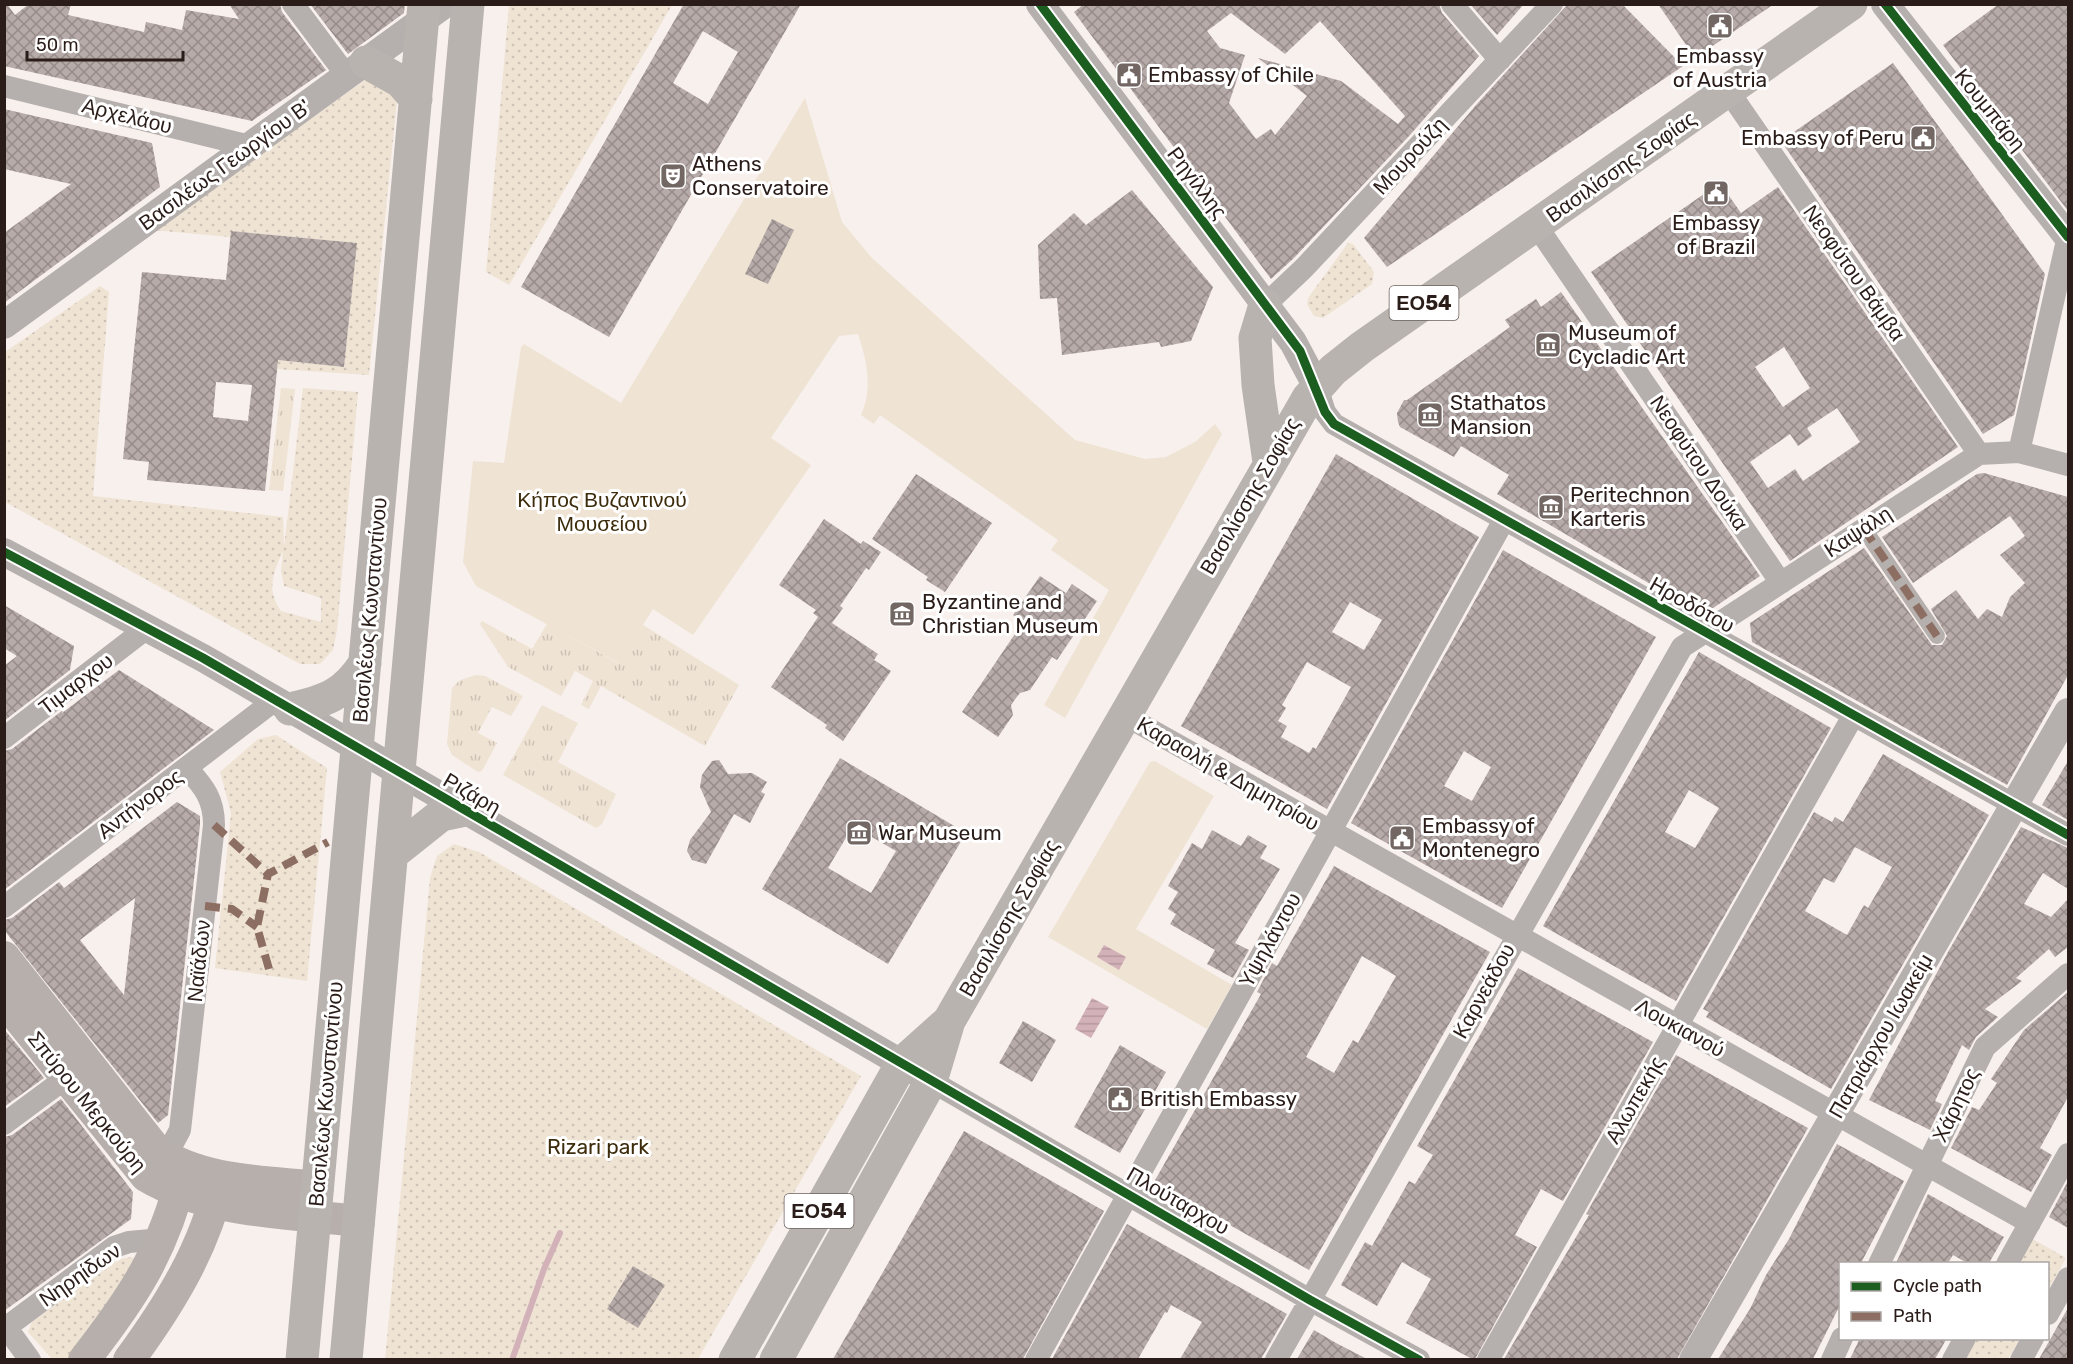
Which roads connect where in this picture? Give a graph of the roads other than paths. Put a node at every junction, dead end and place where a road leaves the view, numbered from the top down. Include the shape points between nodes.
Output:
1 (293, 4) edge
2 (468, 4) edge
3 (1452, 4) edge
4 (1552, 4) edge
5 (1851, 4) edge
6 (1885, 4) edge
7 (1050, 8) edge
8 (430, 10) edge
9 (1500, 60) junction
10 (356, 69) junction
11 (4, 86) edge
12 (1729, 92) junction
13 (416, 99) junction
14 (250, 146) junction
15 (1536, 225) junction
16 (2068, 237) edge
17 (1265, 305) junction
18 (4, 325) edge
19 (1317, 387) junction
20 (2019, 452) junction
21 (1979, 454) junction
22 (1269, 462) junction
23 (2068, 465) edge
24 (1504, 520) junction
25 (1864, 528) junction
26 (5, 553) edge
27 (1781, 583) junction
28 (147, 628) junction
29 (1704, 632) junction
30 (1937, 636) dead end
31 (365, 663) junction
32 (282, 705) junction
33 (2068, 712) edge
34 (1126, 716) junction
35 (1853, 716) junction
36 (4, 738) edge
37 (357, 748) junction
38 (186, 768) junction
39 (399, 772) junction
40 (2015, 807) junction
41 (465, 810) junction
42 (1330, 832) junction
43 (2068, 835) edge
44 (392, 854) junction
45 (4, 907) edge
46 (1515, 936) junction
47 (4, 957) edge
48 (2068, 974) edge
49 (4, 1000) edge
50 (1677, 1026) junction
51 (917, 1072) junction
52 (66, 1078) junction
53 (1835, 1115) junction
54 (4, 1124) edge
55 (2068, 1155) edge
56 (147, 1159) junction
57 (1927, 1166) junction
58 (181, 1179) junction
59 (218, 1190) junction
60 (1129, 1193) junction
61 (316, 1201) junction
62 (359, 1221) junction
63 (2030, 1223) junction
64 (162, 1239) junction
65 (1879, 1262) edge
66 (2008, 1262) edge
67 (2068, 1278) edge
68 (1310, 1300) junction
69 (2049, 1312) edge
70 (5, 1327) edge
71 (1841, 1340) edge
72 (1964, 1340) edge
73 (2033, 1340) edge
74 (30, 1359) edge
75 (84, 1359) edge
76 (129, 1359) edge
77 (302, 1359) edge
78 (346, 1359) edge
79 (735, 1359) edge
80 (776, 1359) edge
81 (1036, 1359) edge
82 (1276, 1359) edge
83 (1419, 1359) edge
84 (1488, 1359) edge
85 (1693, 1359) edge
86 (1832, 1359) edge
87 (1953, 1359) edge
88 (2021, 1359) edge

1 - 10 street
2 - 39 main road, Βασιλέως Κωνσταντίνου
3 - 9 street
4 - 9 street, Μουρούζη
5 - 12 main road, Βασιλίσσης Σοφίας / ΕΟ54
6 - 16 street, Κουμπάρη
7 - 17 street, Ρηγίλλης
8 - 10 street, Βασιλέως Γεωργίου Β'
8 - 13 main road, Βασιλέως Κωνσταντίνου
9 - 17 street, Μουρούζη via 1297,276
10 - 13 main road via 400,81
10 - 14 street, Βασιλέως Γεωργίου Β'
11 - 14 street, Αρχελάου
12 - 15 main road, Βασιλίσσης Σοφίας / ΕΟ54
12 - 21 street, Νεοφύτου Βάμβα
13 - 31 main road, Βασιλέως Κωνσταντίνου
14 - 18 street, Βασιλέως Γεωργίου Β'
15 - 19 main road, Βασιλίσσης Σοφίας / ΕΟ54 via 1362,347
15 - 27 street, Νεοφύτου Δούκα
16 - 20 street
17 - 19 street, Ρηγίλλης via 1300,351
17 - 22 main road via 1255,338
19 - 22 main road, Βασιλίσσης Σοφίας / ΕΟ54
19 - 24 street, Ηροδότου via 1325,412 1334,424
20 - 21 street, Καψάλη
20 - 23 street, Καψάλη
21 - 25 street, Καψάλη
22 - 34 main road, Βασιλίσσης Σοφίας / ΕΟ54
24 - 29 street, Ηροδότου
24 - 42 street, Υψηλάντου
25 - 27 street, Καψάλη
25 - 30 street
26 - 28 street, Ριζάρη
27 - 29 street, Καψάλη
28 - 32 street, Ριζάρη
28 - 36 street, Τιμαρχου
29 - 35 street, Ηροδότου
29 - 46 street, Καρνεάδου via 1682,647
31 - 32 main road via 352,683 326,701
31 - 37 main road, Βασιλέως Κωνσταντίνου
32 - 37 street, Ριζάρη
32 - 38 street, Αντήνορος
33 - 40 street, Πατριάρχου Ιωακείμ
34 - 42 street, Καραολή & Δημητρίου
34 - 51 main road, Βασιλίσσης Σοφίας / ΕΟ54
35 - 40 street, Ηροδότου
35 - 50 street, Αλωπεκής
37 - 39 street, Ριζάρη
37 - 61 main road, Βασιλέως Κωνσταντίνου
38 - 45 street, Αντήνορος
38 - 56 street, Ναϊάδων via 206,789 214,807 214,825 180,1130 173,1143
39 - 41 street, Ριζάρη
39 - 44 main road, Βασιλέως Κωνσταντίνου
40 - 43 street, Ηροδότου
40 - 53 street, Πατριάρχου Ιωακείμ
41 - 44 main road via 441,815
41 - 51 street, Ριζάρη
42 - 46 street, Λουκιανού
42 - 60 street, Υψηλάντου
44 - 62 main road, Βασιλέως Κωνσταντίνου
46 - 50 street, Λουκιανού
46 - 68 street, Καρνεάδου
47 - 56 main road, Σπύρου Μερκούρη
48 - 57 street, Χάρητος via 1985,1047
49 - 52 main road, Σπύρου Μερκούρη
50 - 53 street, Λουκιανού
50 - 84 street, Αλωπεκής
51 - 60 street, Πλούταρχου
51 - 79 main road, Βασιλίσσης Σοφίας / ΕΟ54
51 - 80 main road, Βασιλίσσης Σοφίας / ΕΟ54
52 - 54 street
52 - 56 main road, Σπύρου Μερκούρη
53 - 57 street, Λουκιανού
53 - 85 street, Πατριάρχου Ιωακείμ
55 - 63 street
56 - 58 main road, Σπύρου Μερκούρη via 153,1180
56 - 64 main road via 159,1204
57 - 63 street, Λουκιανού
57 - 65 street, Χάρητος
58 - 59 main road, Σπύρου Μερκούρη
58 - 64 main road
59 - 61 main road, Σπύρου Μερκούρη
59 - 76 main road via 166,1310
60 - 68 street, Πλούταρχου
60 - 81 street, Υψηλάντου
61 - 62 main road, Σπύρου Μερκούρη
61 - 77 main road, Βασιλέως Κωνσταντίνου
62 - 78 main road, Βασιλέως Κωνσταντίνου
63 - 66 street
64 - 70 street, Νηρηίδων via 114,1247
64 - 75 main road via 127,1305
67 - 69 street
68 - 82 street, Καρνεάδου
68 - 83 street, Πλούταρχου
70 - 74 street
71 - 86 street
72 - 87 street
73 - 88 street

